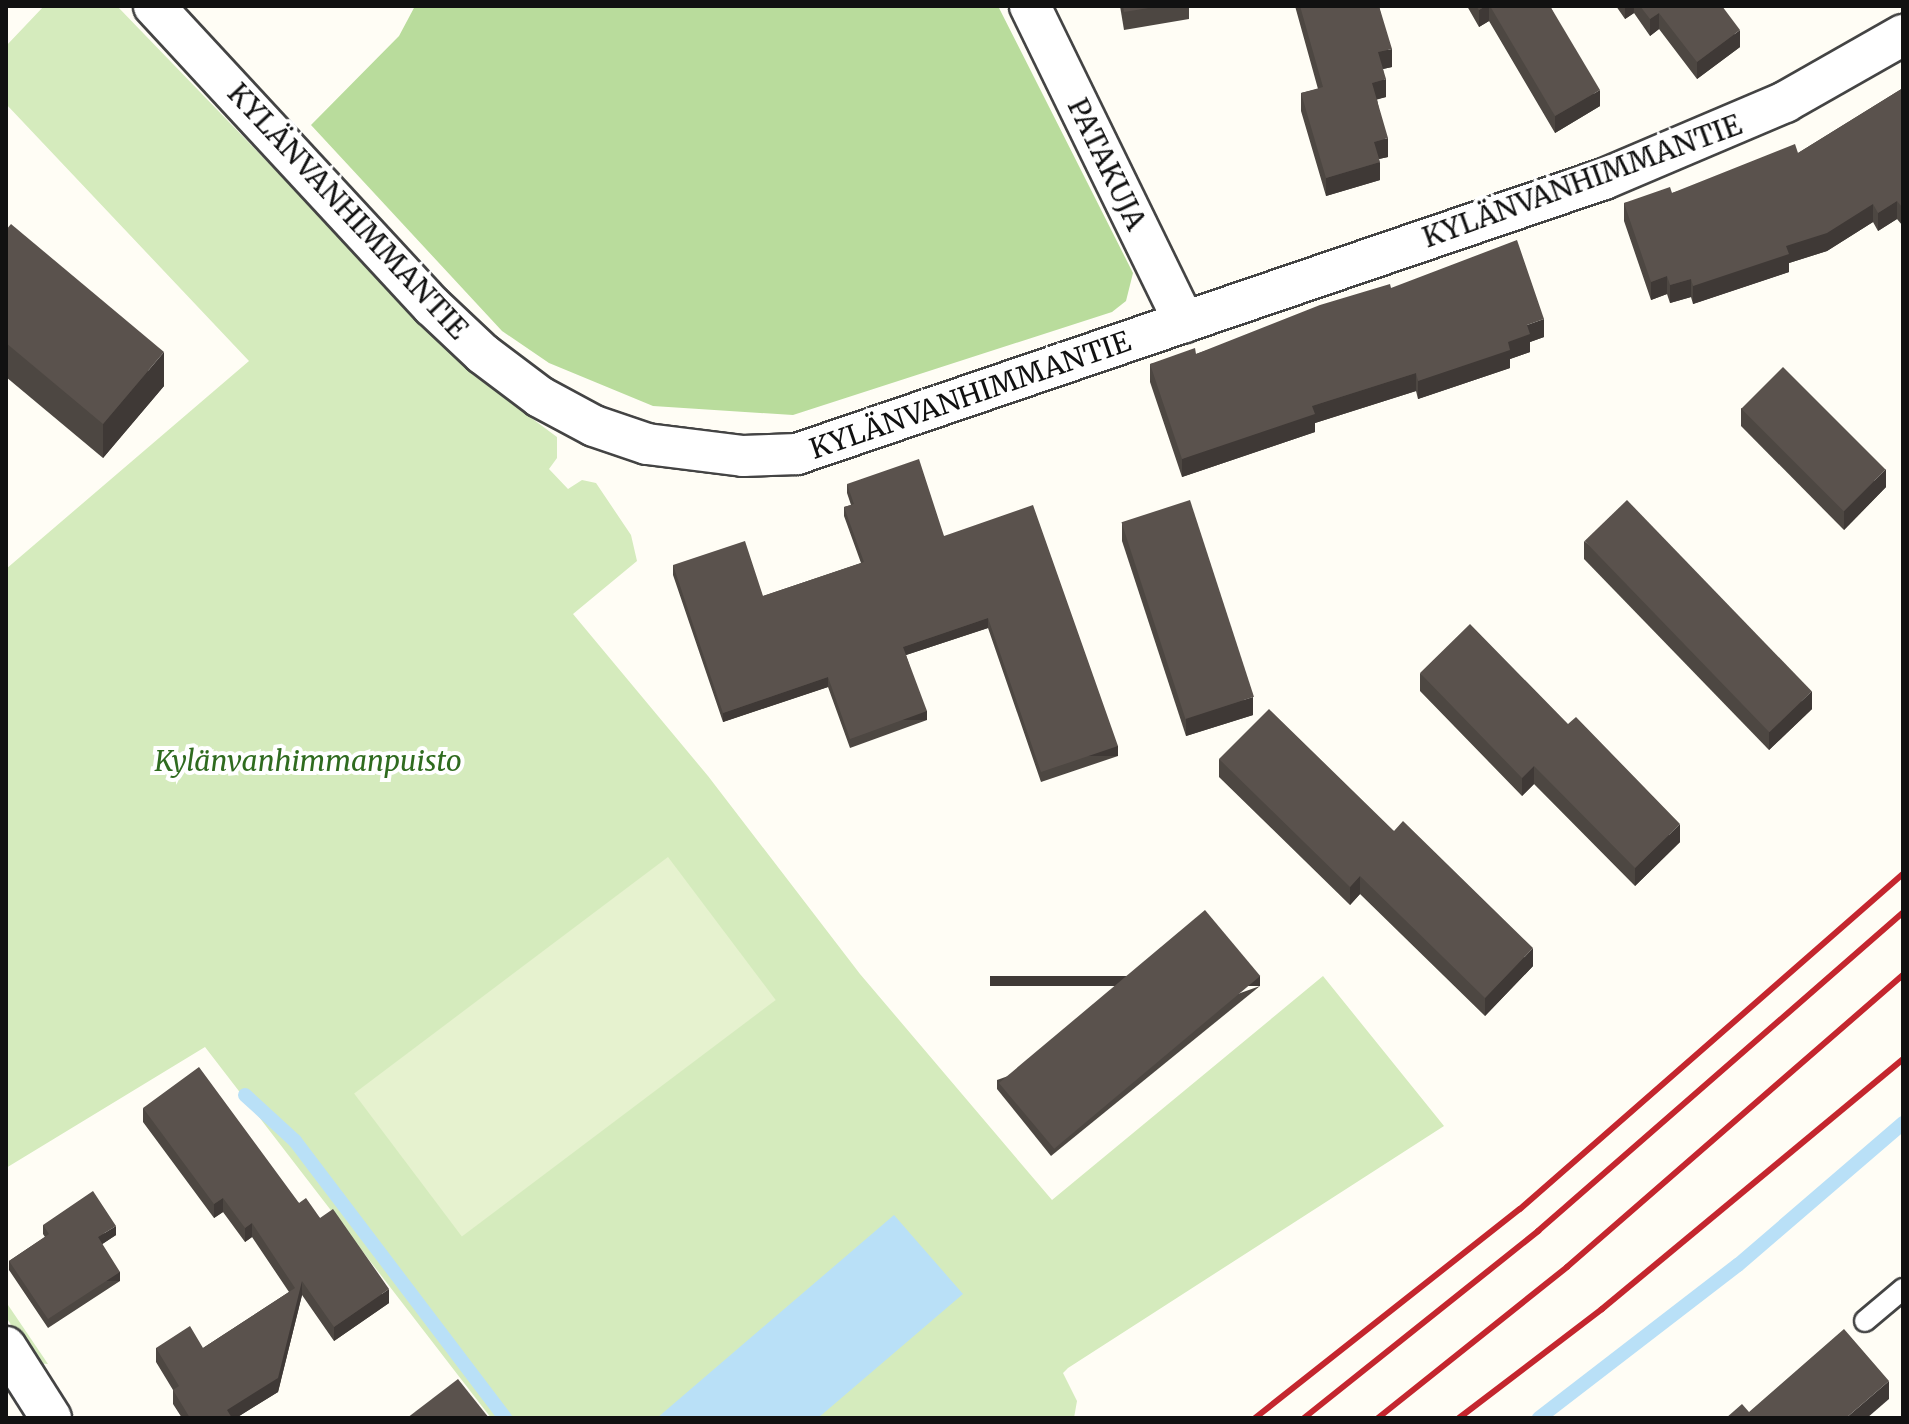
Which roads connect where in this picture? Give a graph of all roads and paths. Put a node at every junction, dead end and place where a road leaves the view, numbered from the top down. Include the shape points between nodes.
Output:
1 (154, 6) edge
2 (1030, 6) edge
3 (1903, 35) edge
4 (1184, 322) junction
5 (1903, 1289) edge
6 (1865, 1321) dead end
7 (6, 1347) edge
8 (51, 1418) edge

1 - 4 street, KYLÄNVANHIMMANTIE via 432,306 483,354 540,397 594,426 647,444 695,453 797,454
2 - 4 street, PATAKUJA
3 - 4 street, KYLÄNVANHIMMANTIE via 1785,102 1604,179
5 - 6 lane
7 - 8 street

